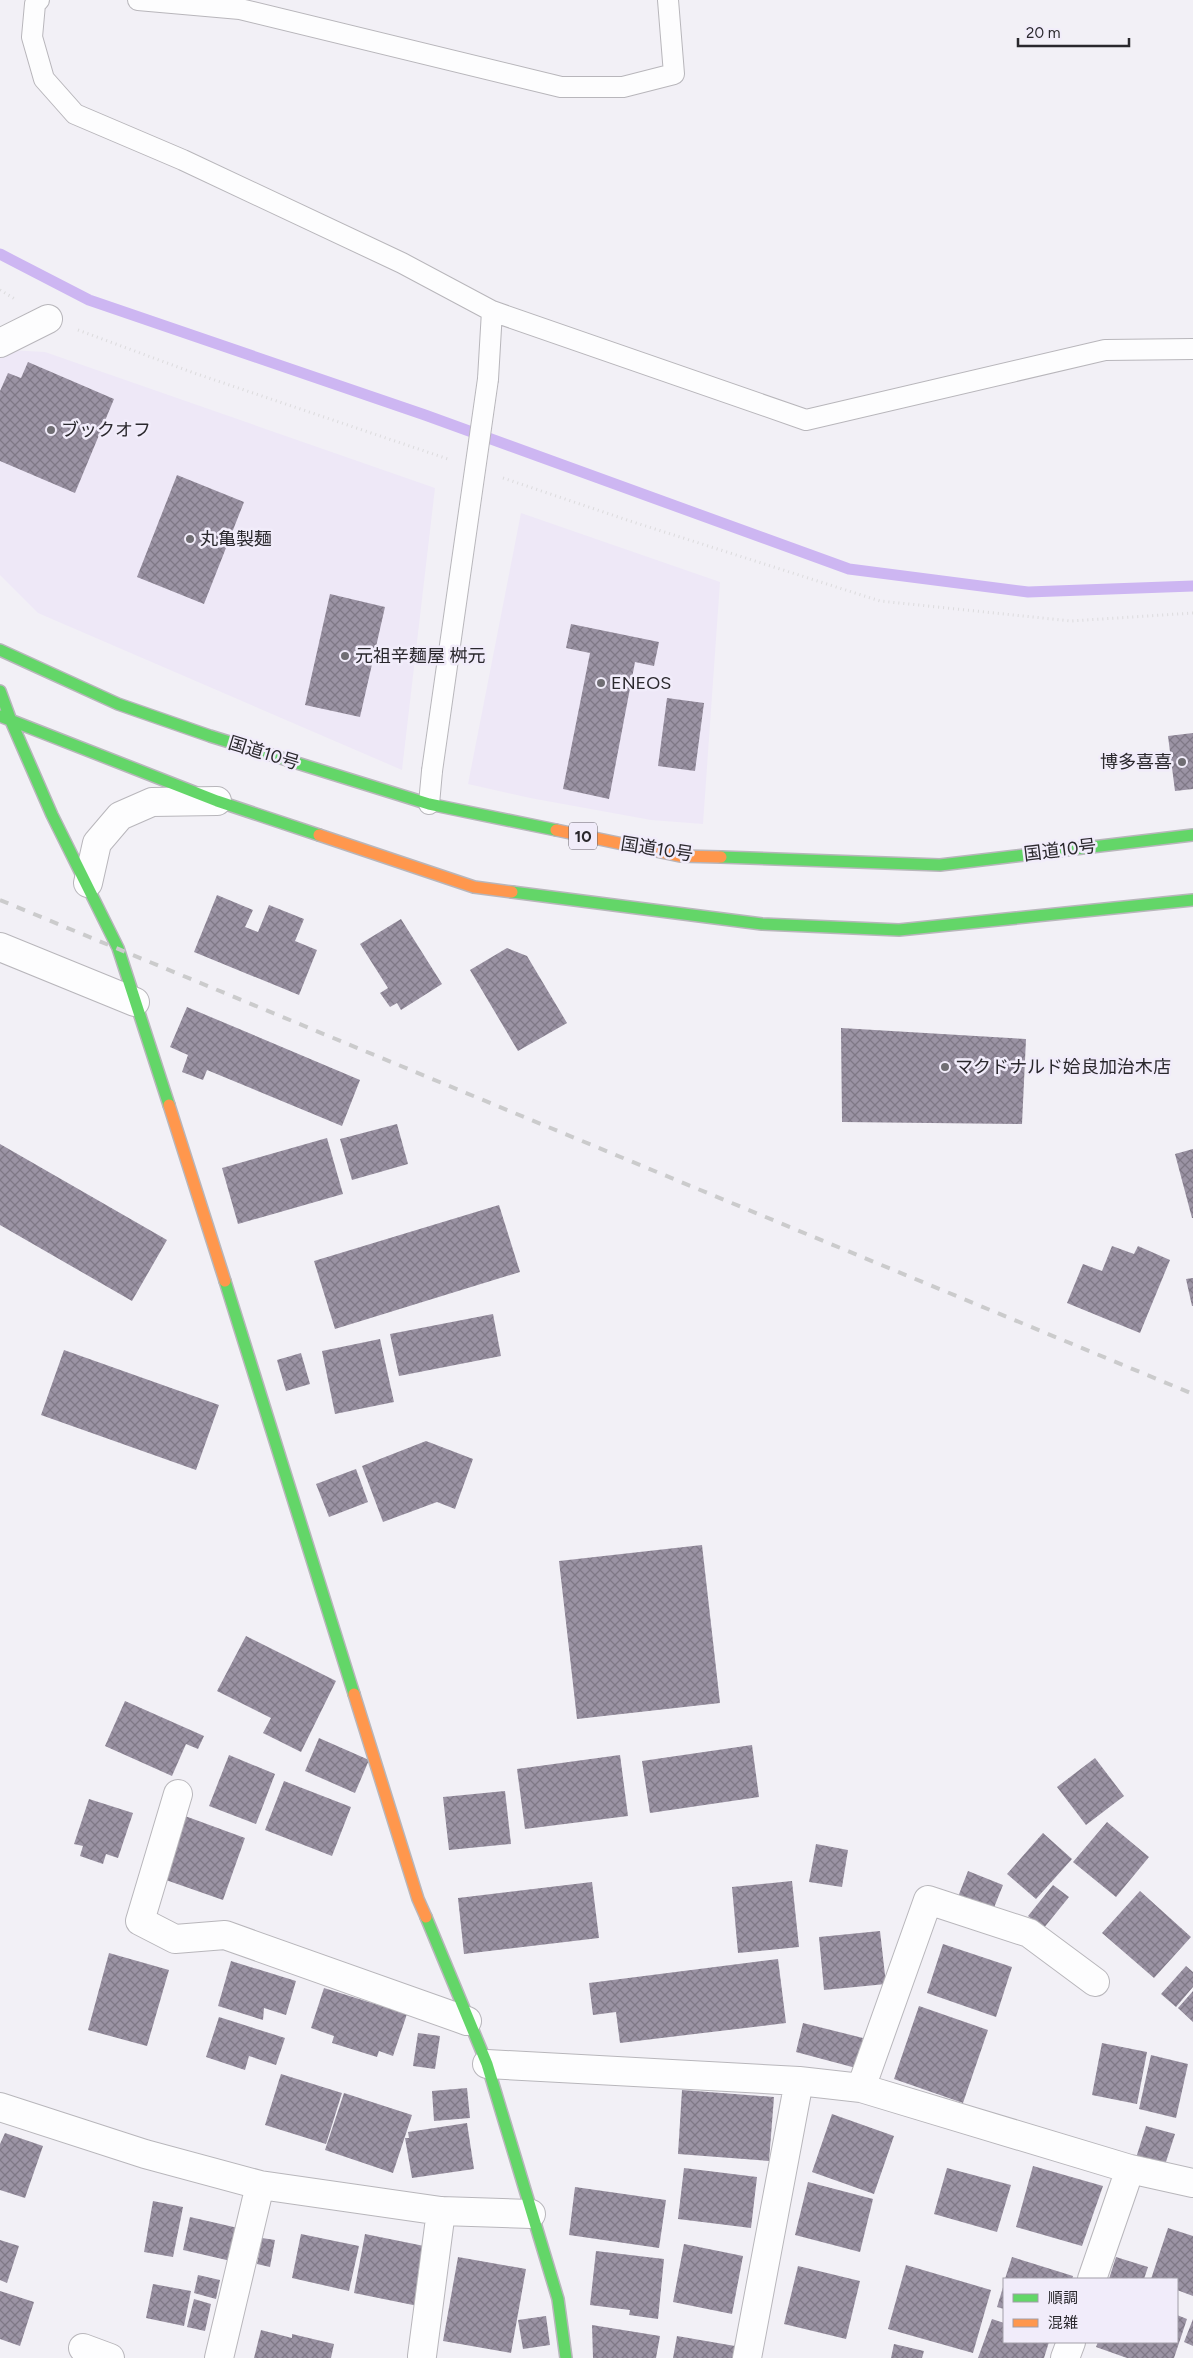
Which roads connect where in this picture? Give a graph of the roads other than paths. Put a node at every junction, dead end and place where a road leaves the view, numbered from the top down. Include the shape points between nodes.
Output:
1 (40, 0) edge
2 (138, 0) edge
3 (668, 0) edge
4 (492, 311) junction
5 (48, 319) road end
6 (0, 343) edge
7 (1193, 349) edge
8 (0, 650) edge
9 (0, 691) edge
10 (6, 718) edge
11 (218, 801) junction
12 (429, 804) junction
13 (1193, 834) edge
14 (88, 883) junction
15 (1193, 900) edge
16 (0, 947) edge
17 (135, 1002) junction
18 (178, 1794) dead end
19 (1095, 1982) dead end
20 (467, 2021) junction
21 (487, 2064) junction
22 (799, 2081) junction
23 (861, 2088) junction
24 (0, 2107) edge
25 (1130, 2169) junction
26 (1193, 2183) edge
27 (260, 2185) junction
28 (441, 2211) junction
29 (531, 2214) junction
30 (1092, 2278) edge
31 (1071, 2343) edge
32 (83, 2348) dead end
33 (422, 2356) dead end
34 (110, 2358) edge
35 (219, 2358) edge
36 (566, 2358) edge
37 (747, 2358) edge
38 (1065, 2358) edge

1 - 4 lane via 35,4 32,37 44,79 75,114 184,160 393,259
2 - 3 lane via 240,10 561,87 623,87 674,74
4 - 7 lane via 806,420 1105,350
4 - 12 lane, bridge via 488,379
5 - 6 street
8 - 12 main road, 国道10号 / 10 via 118,704
9 - 10 main road
10 - 11 main road
10 - 14 main road
11 - 14 street via 152,802 120,816 97,843
11 - 15 main road via 474,887 762,924 899,930
12 - 13 main road, 国道10号 / 10 via 680,856 940,865
14 - 17 main road via 118,948
16 - 17 street
17 - 20 main road via 418,1899
18 - 20 street via 140,1921 175,1938 225,1935
19 - 23 street via 1030,1933 928,1900
20 - 21 main road
21 - 22 street
21 - 29 main road
22 - 23 street
22 - 37 street
23 - 25 street
24 - 27 street via 145,2154
25 - 26 street
25 - 30 street
27 - 28 street
27 - 35 street
28 - 29 street
28 - 33 street
29 - 36 main road via 558,2299
31 - 38 street
32 - 34 street

